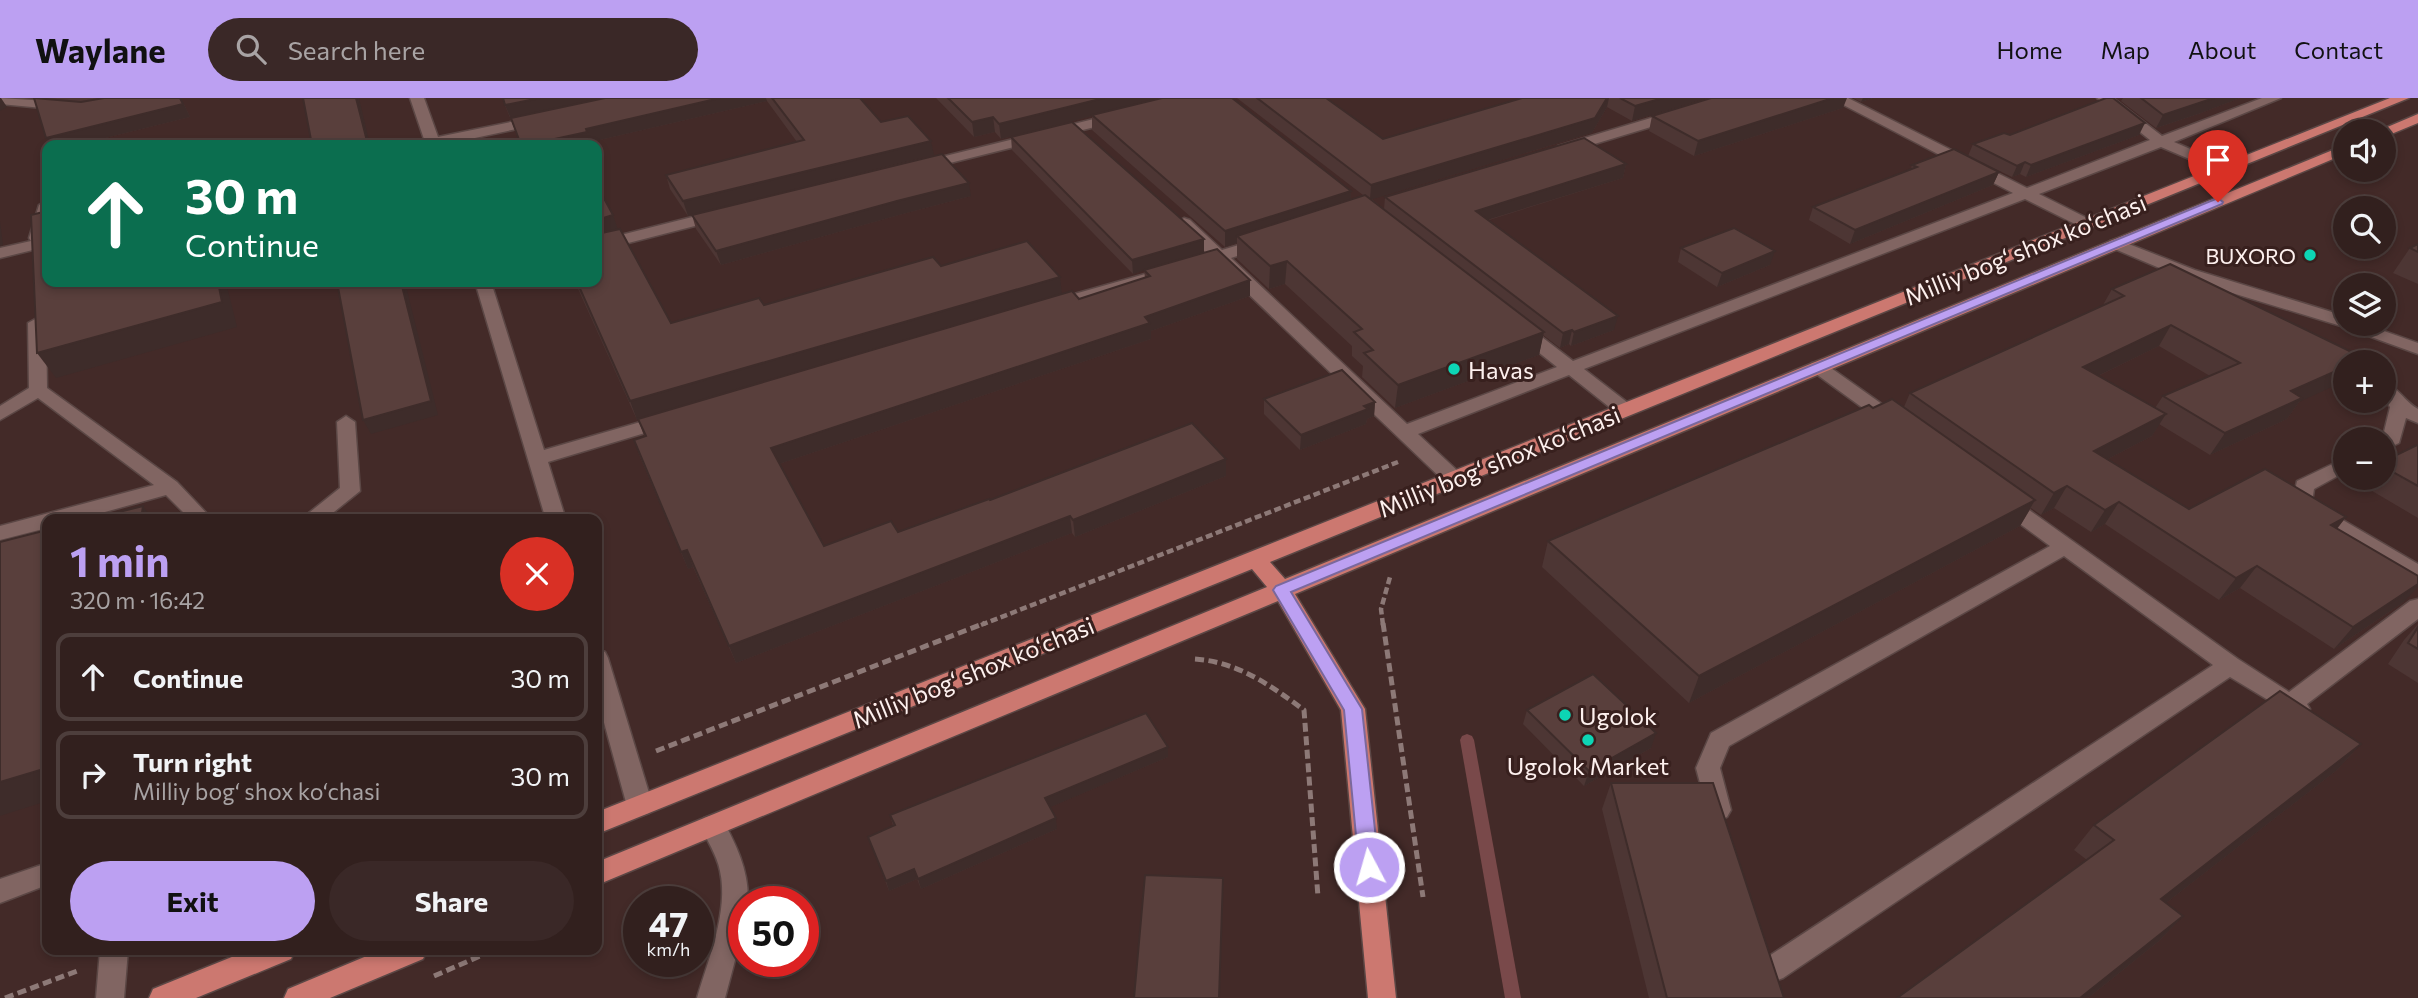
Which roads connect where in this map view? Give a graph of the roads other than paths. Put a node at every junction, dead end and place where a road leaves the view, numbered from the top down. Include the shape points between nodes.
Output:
1 (417, 98) edge
2 (1732, 98) edge
3 (1837, 98) edge
4 (2104, 98) edge
5 (2274, 98) edge
6 (2402, 98) edge
7 (0, 100) edge
8 (76, 107) edge
9 (1129, 114) edge
10 (550, 118) edge
11 (2418, 118) edge
12 (2359, 119) edge
13 (1077, 127) junction
14 (2396, 128) edge
15 (2333, 131) edge
16 (432, 140) edge
17 (451, 140) edge
18 (2160, 141) junction
19 (1098, 146) edge
20 (1548, 154) edge
21 (2333, 154) edge
22 (2225, 169) junction
23 (904, 170) edge
24 (2029, 194) junction
25 (1170, 210) edge
26 (730, 213) edge
27 (2087, 224) junction
28 (42, 226) edge
29 (1273, 239) edge
30 (2116, 244) junction
31 (602, 245) edge
32 (0, 253) edge
33 (1221, 256) junction
34 (2189, 274) junction
35 (485, 287) edge
36 (37, 311) edge
37 (1034, 312) edge
38 (2258, 313) edge
39 (1507, 318) edge
40 (2333, 319) edge
41 (2382, 336) edge
42 (2418, 349) edge
43 (1818, 367) junction
44 (1572, 368) junction
45 (38, 390) junction
46 (2396, 403) edge
47 (2399, 407) junction
48 (1625, 410) junction
49 (0, 414) edge
50 (685, 415) edge
51 (2418, 417) edge
52 (346, 422) dead end
53 (1404, 432) junction
54 (2396, 435) edge
55 (1913, 436) edge
56 (538, 458) junction
57 (2333, 470) edge
58 (1454, 479) junction
59 (170, 488) junction
60 (1989, 491) edge
61 (72, 514) edge
62 (197, 514) edge
63 (318, 514) edge
64 (554, 514) edge
65 (42, 522) edge
66 (0, 533) edge
67 (2066, 546) junction
68 (1255, 559) junction
69 (2418, 575) edge
70 (1282, 590) junction
71 (2418, 607) edge
72 (2230, 665) junction
73 (602, 675) edge
74 (2290, 704) junction
75 (2313, 719) edge
76 (640, 806) junction
77 (602, 821) edge
78 (713, 826) junction
79 (1725, 835) edge
80 (602, 872) edge
81 (42, 876) edge
82 (0, 891) edge
83 (1764, 945) edge
84 (114, 955) edge
85 (269, 955) edge
86 (401, 955) edge
87 (110, 998) edge
88 (163, 998) edge
89 (298, 998) edge
90 (711, 998) edge
91 (1382, 998) edge

1 - 16 street
2 - 20 street
3 - 24 street
4 - 18 street
5 - 18 street
6 - 12 main road, Milliy bog‘ shox ko‘chasi
7 - 8 street
9 - 13 street
10 - 17 street
11 - 14 main road
13 - 19 street
13 - 23 street
15 - 22 main road, Milliy bog‘ shox ko‘chasi
18 - 22 street
18 - 24 street
21 - 30 main road, Milliy bog‘ shox ko‘chasi
22 - 27 main road, Milliy bog‘ shox ko‘chasi
24 - 27 street
24 - 44 street
25 - 33 street
26 - 31 street
27 - 48 main road, Milliy bog‘ shox ko‘chasi
28 - 32 street via 36,252
29 - 33 street
30 - 34 street
30 - 43 main road, Milliy bog‘ shox ko‘chasi
33 - 37 street
33 - 53 street
34 - 38 street
34 - 40 street
35 - 56 street
36 - 45 street
39 - 44 street
41 - 42 street
43 - 55 street
43 - 70 main road, Milliy bog‘ shox ko‘chasi
44 - 48 street
44 - 53 street
45 - 49 street
45 - 59 street
46 - 47 street
47 - 51 street
47 - 54 street
48 - 58 main road, Milliy bog‘ shox ko‘chasi
50 - 56 street
52 - 63 street via 350,491
53 - 58 street
56 - 64 street
57 - 69 street via 2304,486 2302,505
58 - 68 main road, Milliy bog‘ shox ko‘chasi
59 - 61 street
59 - 62 street
60 - 67 street
65 - 66 street
67 - 72 street
67 - 79 street via 1720,740 1708,768
68 - 70 main road
68 - 76 main road, Milliy bog‘ shox ko‘chasi
70 - 78 main road, Milliy bog‘ shox ko‘chasi
70 - 91 main road via 1353,709
71 - 74 street
72 - 74 street
72 - 83 street via 1777,979
73 - 76 street
74 - 75 street
76 - 77 main road, Milliy bog‘ shox ko‘chasi
78 - 80 main road, Milliy bog‘ shox ko‘chasi
78 - 90 street via 734,873 734,896
81 - 82 street
84 - 87 street
85 - 88 main road
86 - 89 main road

